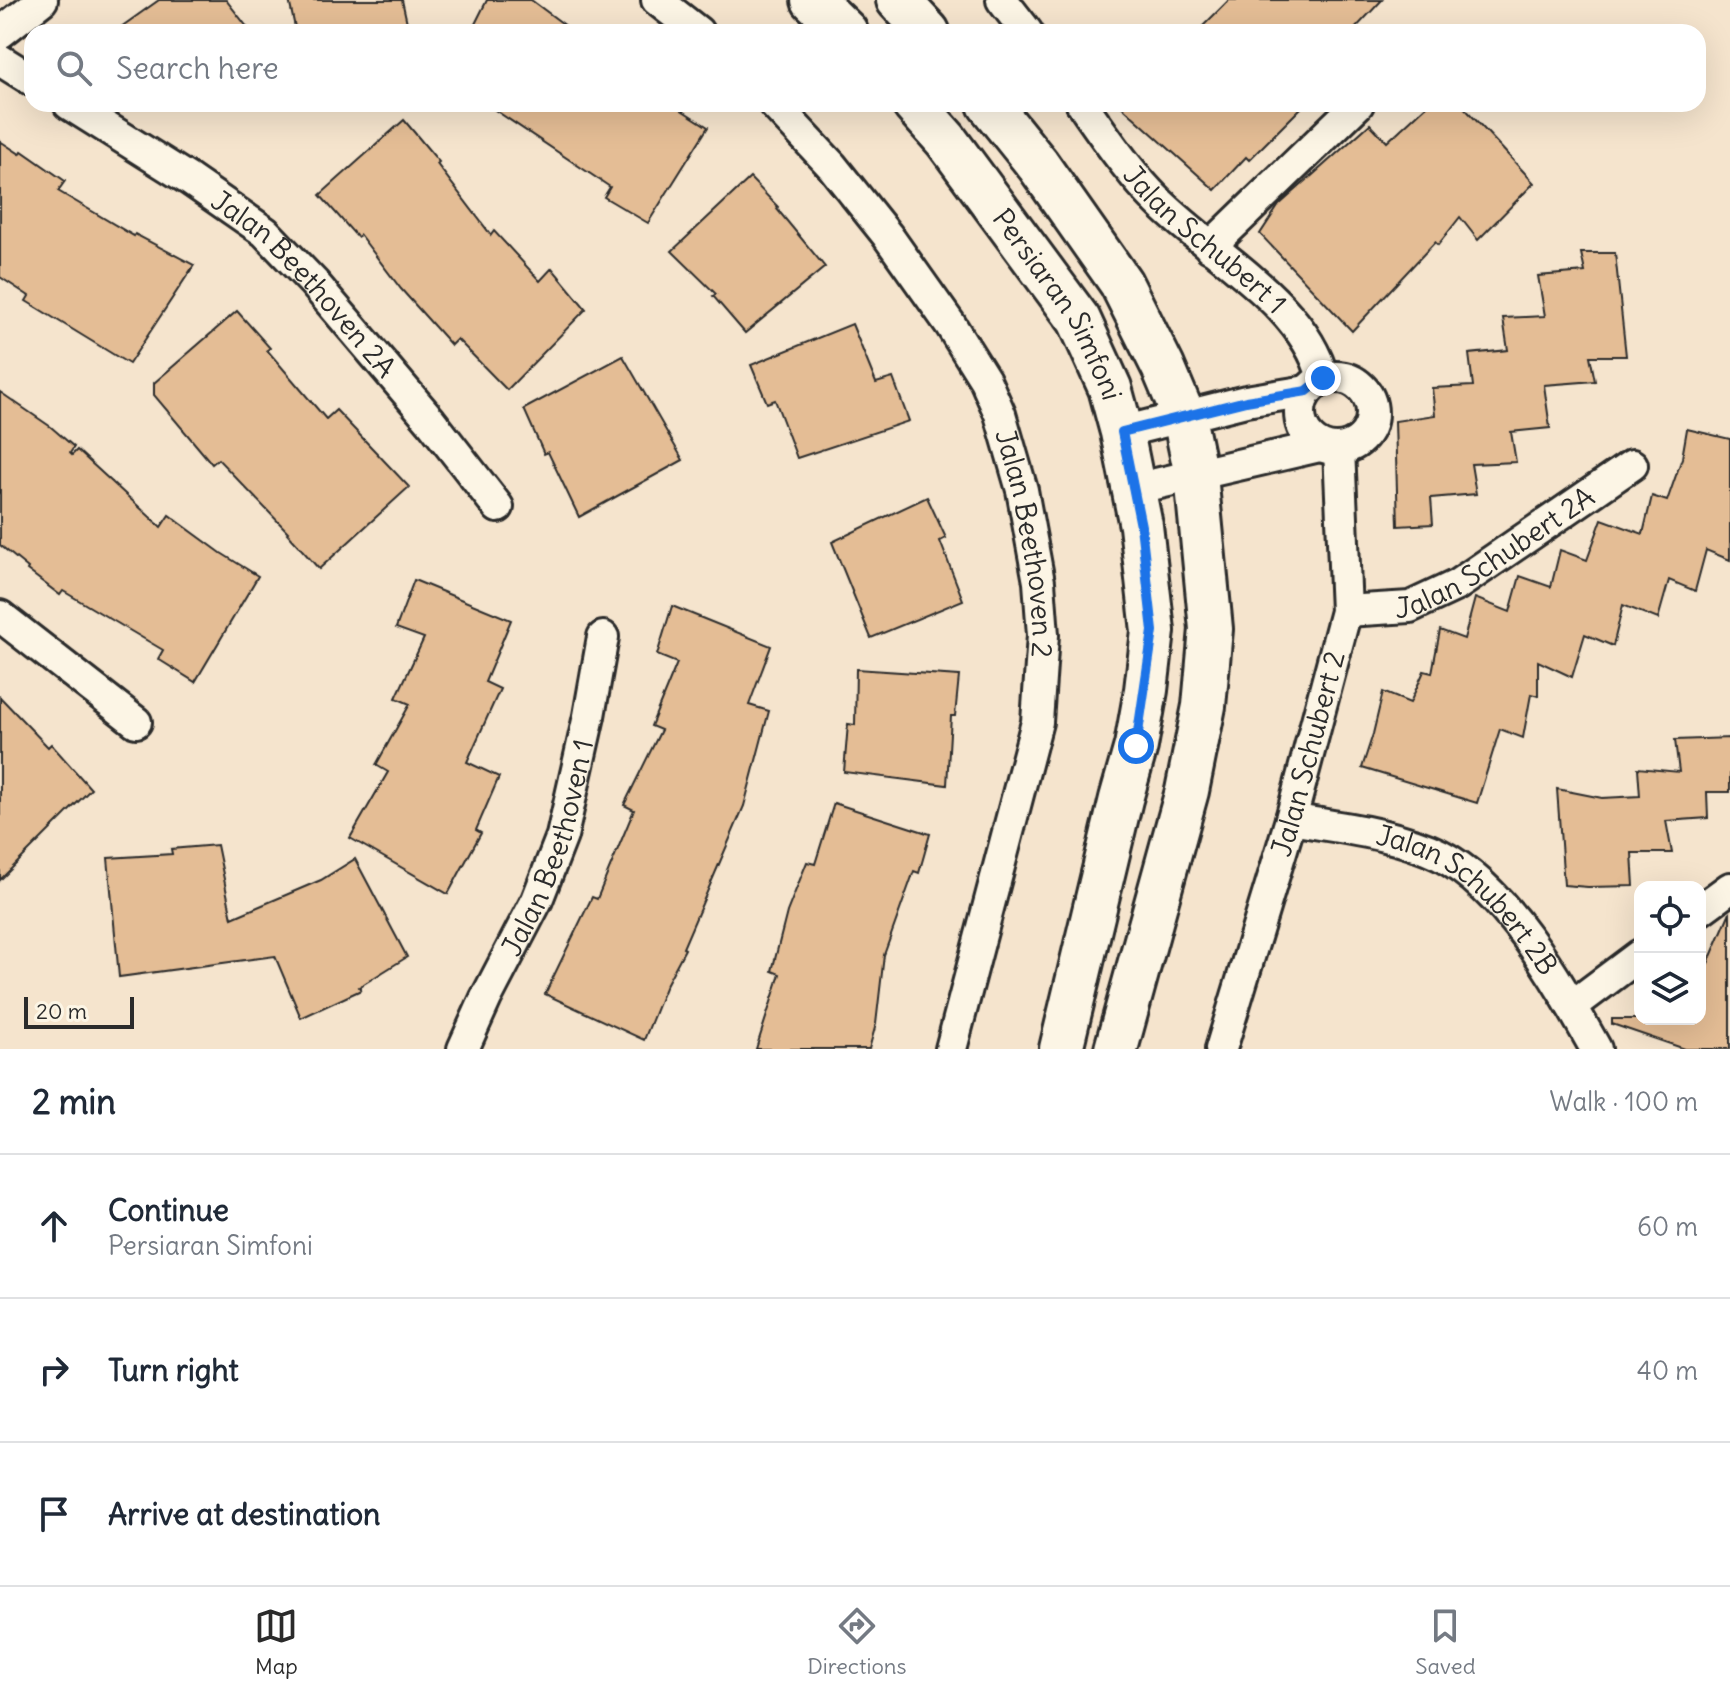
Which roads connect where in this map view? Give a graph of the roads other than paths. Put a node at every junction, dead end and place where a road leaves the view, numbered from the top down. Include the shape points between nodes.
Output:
1 (42, 0) edge
2 (657, 0) edge
3 (813, 0) edge
4 (898, 0) edge
5 (1002, 0) edge
6 (688, 24) edge
7 (838, 24) edge
8 (920, 24) edge
9 (1021, 24) edge
10 (0, 33) edge
11 (0, 60) edge
12 (24, 75) edge
13 (82, 112) edge
14 (781, 112) edge
15 (921, 112) edge
16 (995, 112) edge
17 (1088, 112) edge
18 (1350, 112) edge
19 (1210, 247) junction
20 (1315, 385) junction
21 (1184, 417) junction
22 (1122, 432) junction
23 (1330, 448) junction
24 (1632, 465) dead end
25 (1196, 475) junction
26 (1134, 489) junction
27 (498, 507) dead end
28 (1346, 611) junction
29 (0, 616) edge
30 (603, 637) dead end
31 (136, 722) dead end
32 (1291, 819) junction
33 (1730, 888) edge
34 (1706, 906) edge
35 (1634, 960) edge
36 (1572, 1006) junction
37 (463, 1049) edge
38 (951, 1049) edge
39 (1061, 1049) edge
40 (1116, 1049) edge
41 (1221, 1049) edge
42 (1596, 1049) edge

1 - 10 street
2 - 6 street
3 - 7 street
4 - 8 street
5 - 9 street
11 - 12 street
13 - 27 street, Jalan Beethoven 2A via 265,232 431,421
14 - 38 street, Jalan Beethoven 2 via 887,235 985,380 1022,490 1039,582 1043,635 1037,722
15 - 22 street, Persiaran Simfoni via 1079,320 1110,388
16 - 21 street via 1121,283
17 - 19 street, Jalan Schubert 1 via 1149,193
18 - 19 street
19 - 20 street, Jalan Schubert 1 via 1284,310 1318,357
20 - 21 street
20 - 23 street via 1299,408 1302,426 1313,441
20 - 23 street via 1334,376 1356,382 1373,410 1367,432 1350,447
21 - 22 street
21 - 25 street
22 - 26 street, Persiaran Simfoni
23 - 25 street
23 - 28 street, Jalan Schubert 2
24 - 28 street, Jalan Schubert 2A via 1432,598 1410,607
25 - 26 street
25 - 40 street via 1211,629 1204,706 1187,791
26 - 39 street, Persiaran Simfoni via 1153,631 1146,690
28 - 32 street, Jalan Schubert 2
29 - 31 street
30 - 37 street, Jalan Beethoven 1 via 562,836 537,900
32 - 36 street, Jalan Schubert 2B via 1404,841 1467,871 1531,942
32 - 41 street, Jalan Schubert 2
33 - 34 street
35 - 36 street
36 - 42 street, Jalan Schubert 2B

